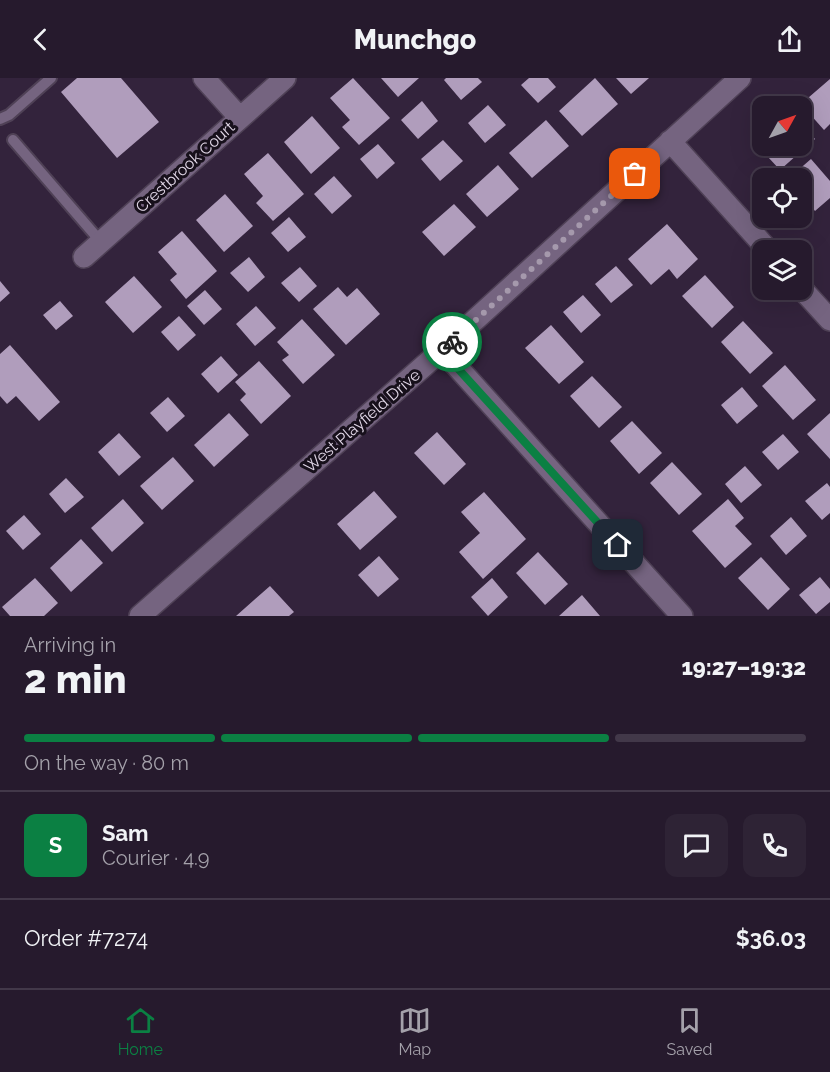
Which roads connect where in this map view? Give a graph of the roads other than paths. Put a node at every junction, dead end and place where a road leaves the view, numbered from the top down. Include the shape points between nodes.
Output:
1 (51, 78) edge
2 (204, 78) edge
3 (285, 78) edge
4 (740, 78) edge
5 (240, 118) junction
6 (0, 119) edge
7 (13, 140) dead end
8 (670, 141) junction
9 (759, 240) edge
10 (101, 242) junction
11 (84, 257) dead end
12 (812, 300) edge
13 (830, 320) edge
14 (442, 351) junction
15 (140, 616) edge
16 (682, 616) edge

1 - 6 lane
2 - 5 street
3 - 5 street, Crestbrook Court
4 - 8 street, West Playfield Drive
5 - 10 street, Crestbrook Court
7 - 10 lane
8 - 9 street
8 - 14 street, West Playfield Drive
10 - 11 street, Crestbrook Court
12 - 13 street
14 - 15 street, West Playfield Drive
14 - 16 street

